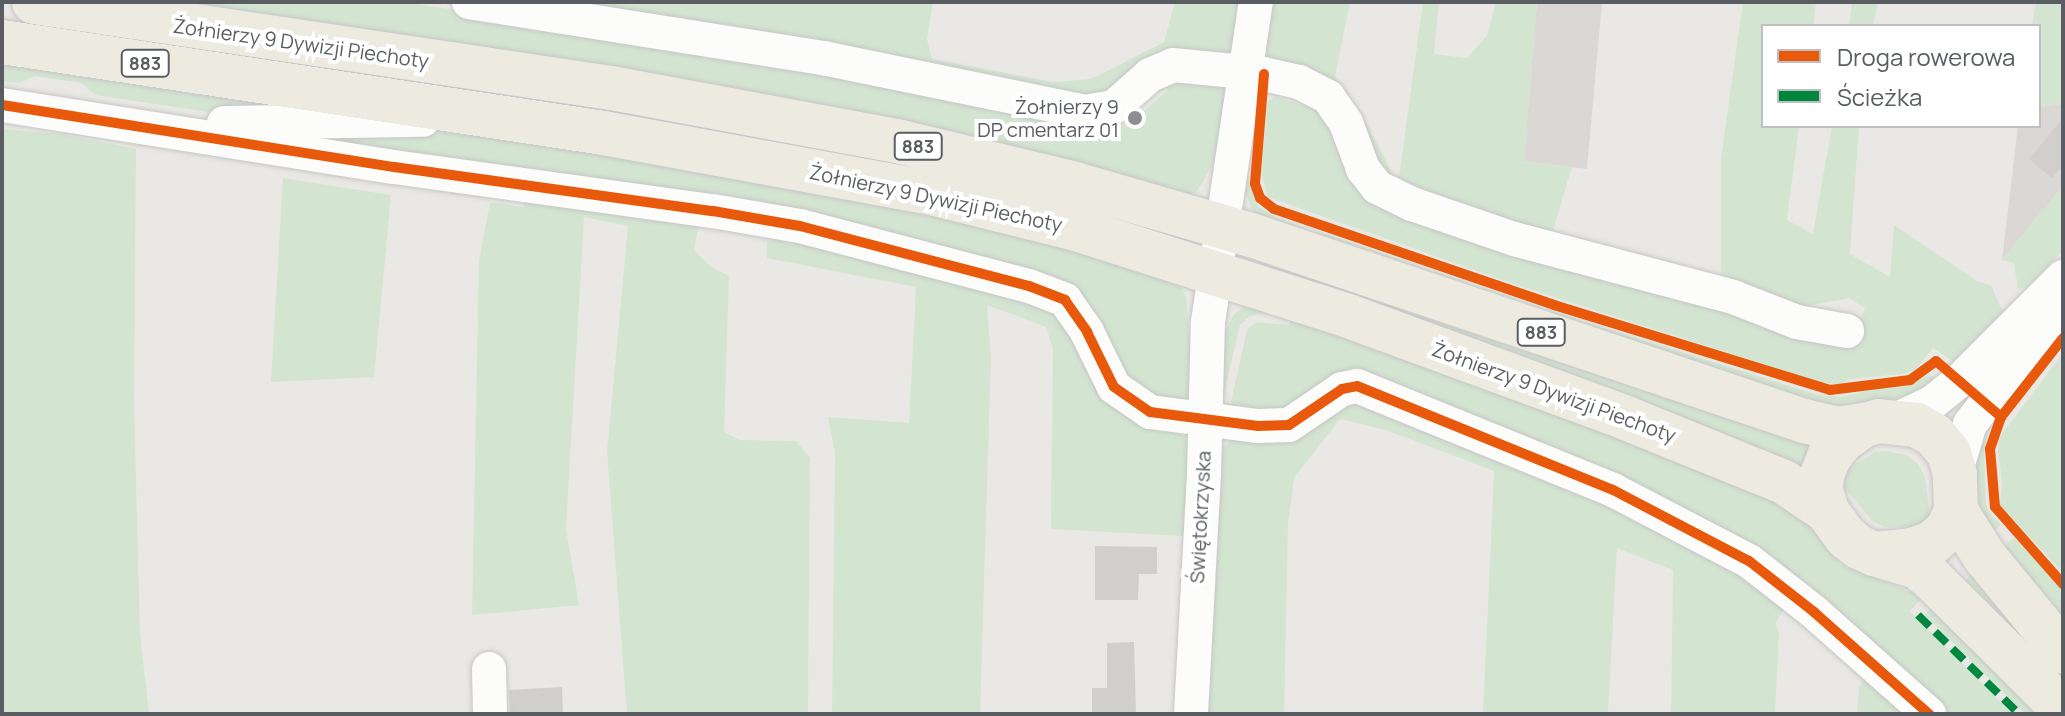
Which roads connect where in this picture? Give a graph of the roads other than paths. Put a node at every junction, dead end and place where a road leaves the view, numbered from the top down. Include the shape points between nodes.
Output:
1 (34, 2) edge
2 (469, 2) edge
3 (1256, 2) edge
4 (2, 42) edge
5 (1246, 72) junction
6 (611, 88) junction
7 (2, 91) edge
8 (2, 105) edge
9 (530, 121) junction
10 (604, 133) junction
11 (1220, 227) junction
12 (1214, 272) junction
13 (2063, 277) edge
14 (2063, 305) edge
15 (1847, 331) dead end
16 (1203, 420) junction
17 (1879, 423) junction
18 (1956, 492) junction
19 (1827, 511) junction
20 (1874, 554) junction
21 (2063, 652) edge
22 (489, 669) dead end
23 (2063, 709) edge
24 (490, 714) edge
25 (1191, 714) edge
26 (1929, 714) edge

1 - 6 highway, Żołnierzy 9 Dywizji Piechoty / 883
2 - 5 street via 823,58 1085,112 1114,107 1160,68 1187,65
3 - 5 street
4 - 9 highway, Żołnierzy 9 Dywizji Piechoty / 883
5 - 11 street
5 - 15 street via 1299,82 1328,97 1377,187 1412,204 1514,239 1733,297 1797,322
6 - 10 street
6 - 11 highway, Żołnierzy 9 Dywizji Piechoty / 883 via 897,141 1072,183
7 - 9 street via 234,124
8 - 16 street via 728,213 800,226 1029,286 1065,300 1114,387 1150,412
9 - 10 highway, Żołnierzy 9 Dywizji Piechoty / 883
10 - 12 highway, Żołnierzy 9 Dywizji Piechoty / 883 via 927,192 1076,229
11 - 12 street, Świętokrzyska
11 - 17 highway, Żołnierzy 9 Dywizji Piechoty / 883 via 1813,424 1838,429
12 - 16 street, Świętokrzyska
12 - 19 highway, Żołnierzy 9 Dywizji Piechoty / 883 via 1363,321 1718,453 1784,482
13 - 17 street via 1933,402
14 - 18 street via 1970,424
16 - 25 street, Świętokrzyska
16 - 26 street via 1289,425 1342,389 1369,390 1613,490 1749,561
17 - 18 highway, 883 via 1916,425 1934,435 1949,453
17 - 19 highway via 1829,457 1821,490
18 - 20 highway via 1947,530 1932,543
18 - 21 highway, 883 via 1984,556
19 - 20 highway, 883 via 1846,537
20 - 23 highway, 883 via 1917,567 1931,578
22 - 24 street

